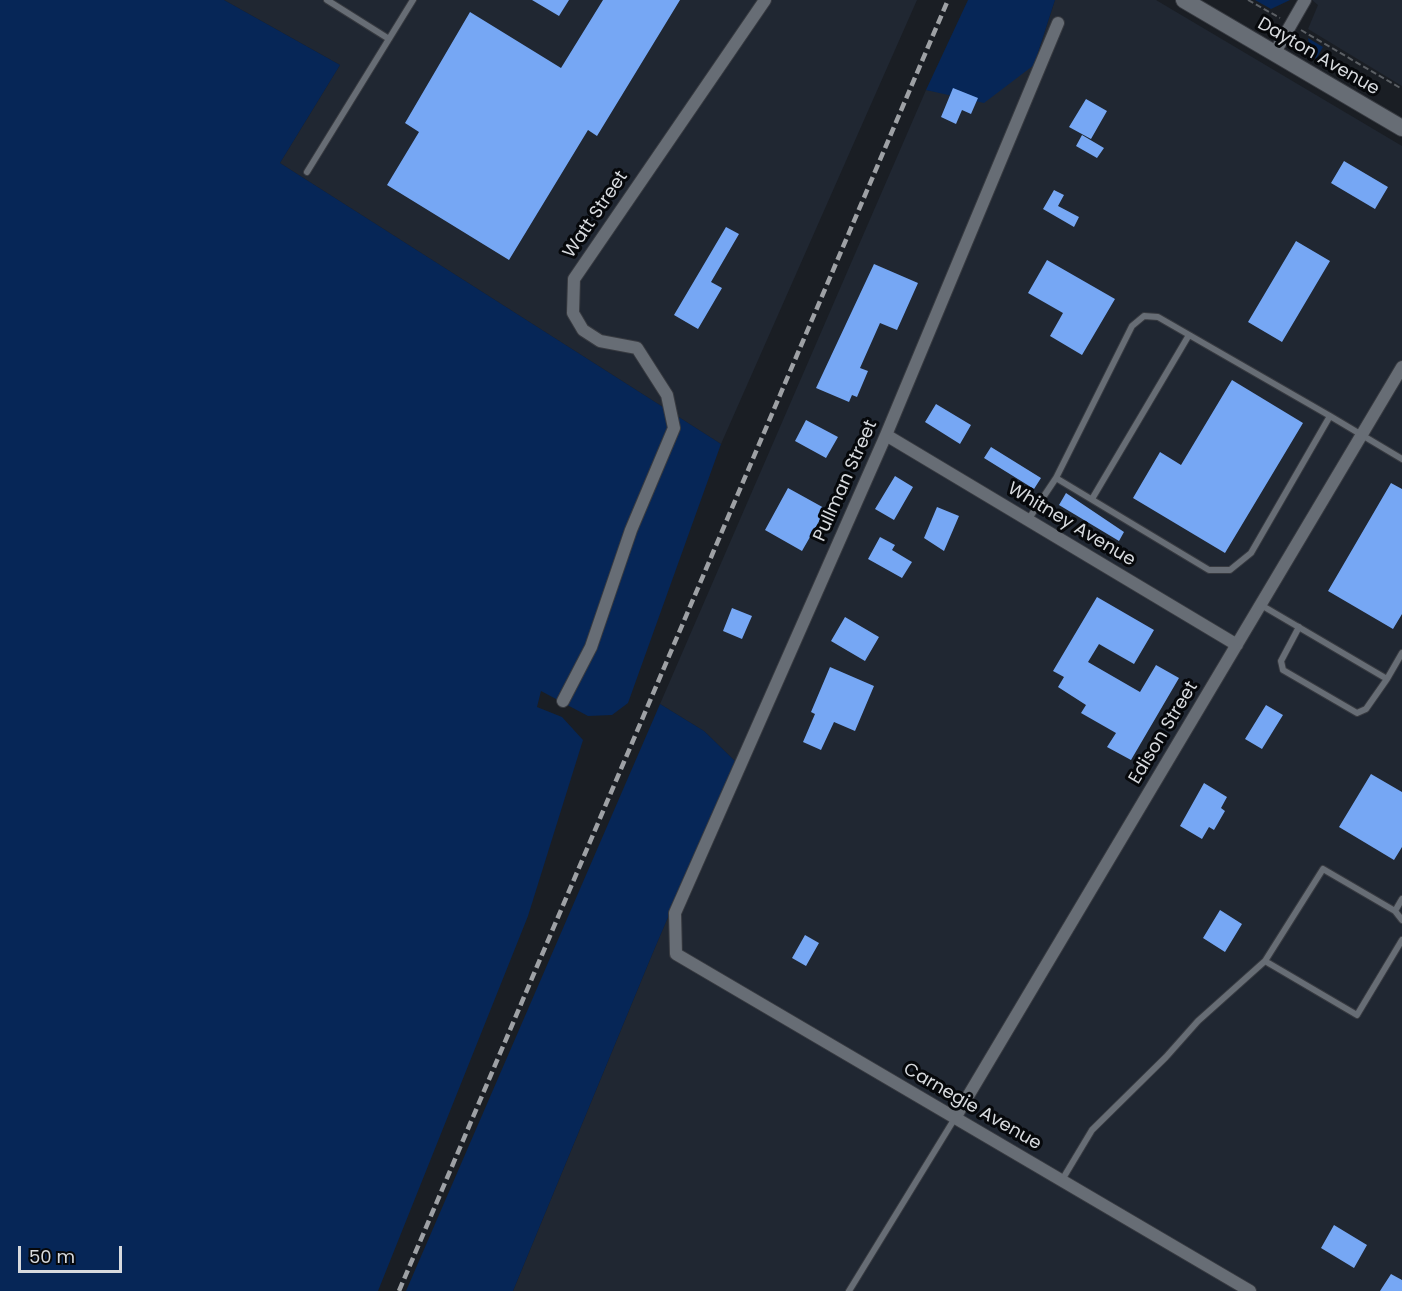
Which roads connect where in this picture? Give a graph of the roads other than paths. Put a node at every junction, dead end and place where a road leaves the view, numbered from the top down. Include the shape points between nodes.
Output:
1 (327, 0) edge
2 (413, 0) edge
3 (765, 0) edge
4 (1184, 0) edge
5 (1305, 0) edge
6 (1058, 23) dead end
7 (390, 39) junction
8 (1274, 54) junction
9 (1402, 128) edge
10 (307, 172) dead end
11 (1189, 335) junction
12 (1402, 366) edge
13 (1330, 416) junction
14 (886, 435) junction
15 (1361, 435) junction
16 (1402, 459) edge
17 (1056, 478) junction
18 (1092, 499) junction
19 (1028, 520) junction
20 (1261, 605) junction
21 (1299, 627) junction
22 (1237, 645) junction
23 (1402, 653) edge
24 (1387, 679) junction
25 (563, 701) dead end
26 (1402, 898) edge
27 (1395, 911) junction
28 (1402, 920) edge
29 (1402, 940) edge
30 (676, 954) joint
31 (1265, 961) junction
32 (955, 1118) junction
33 (1061, 1180) junction
34 (849, 1291) edge
35 (1250, 1291) edge

1 - 7 lane
2 - 7 lane
3 - 25 street, Watt Street via 574,279 573,313 583,330 600,341 637,348 668,395 674,428 631,530 591,647
4 - 8 main road, Dayton Avenue
5 - 8 street
6 - 14 street, Pullman Street
7 - 10 lane
8 - 9 main road, Dayton Avenue
11 - 13 lane
11 - 17 lane via 1158,317 1144,316 1131,326
11 - 18 lane
12 - 15 street, Edison Street
13 - 15 lane
13 - 18 lane via 1251,553 1230,570 1209,570
14 - 19 street, Whitney Avenue
14 - 30 street, Pullman Street via 675,913
15 - 16 lane
15 - 20 street, Edison Street
17 - 18 lane
17 - 19 lane
19 - 22 street, Whitney Avenue
20 - 21 lane
20 - 22 street, Edison Street
21 - 24 lane
21 - 24 lane via 1281,661 1283,670 1357,713 1366,709
22 - 32 street, Edison Street
23 - 24 lane
26 - 27 lane
27 - 28 lane
27 - 31 lane via 1323,869
29 - 31 lane via 1357,1015
30 - 32 street, Carnegie Avenue
31 - 33 lane via 1198,1021 1092,1130
32 - 33 street, Carnegie Avenue
32 - 34 lane
33 - 35 street, Carnegie Avenue

